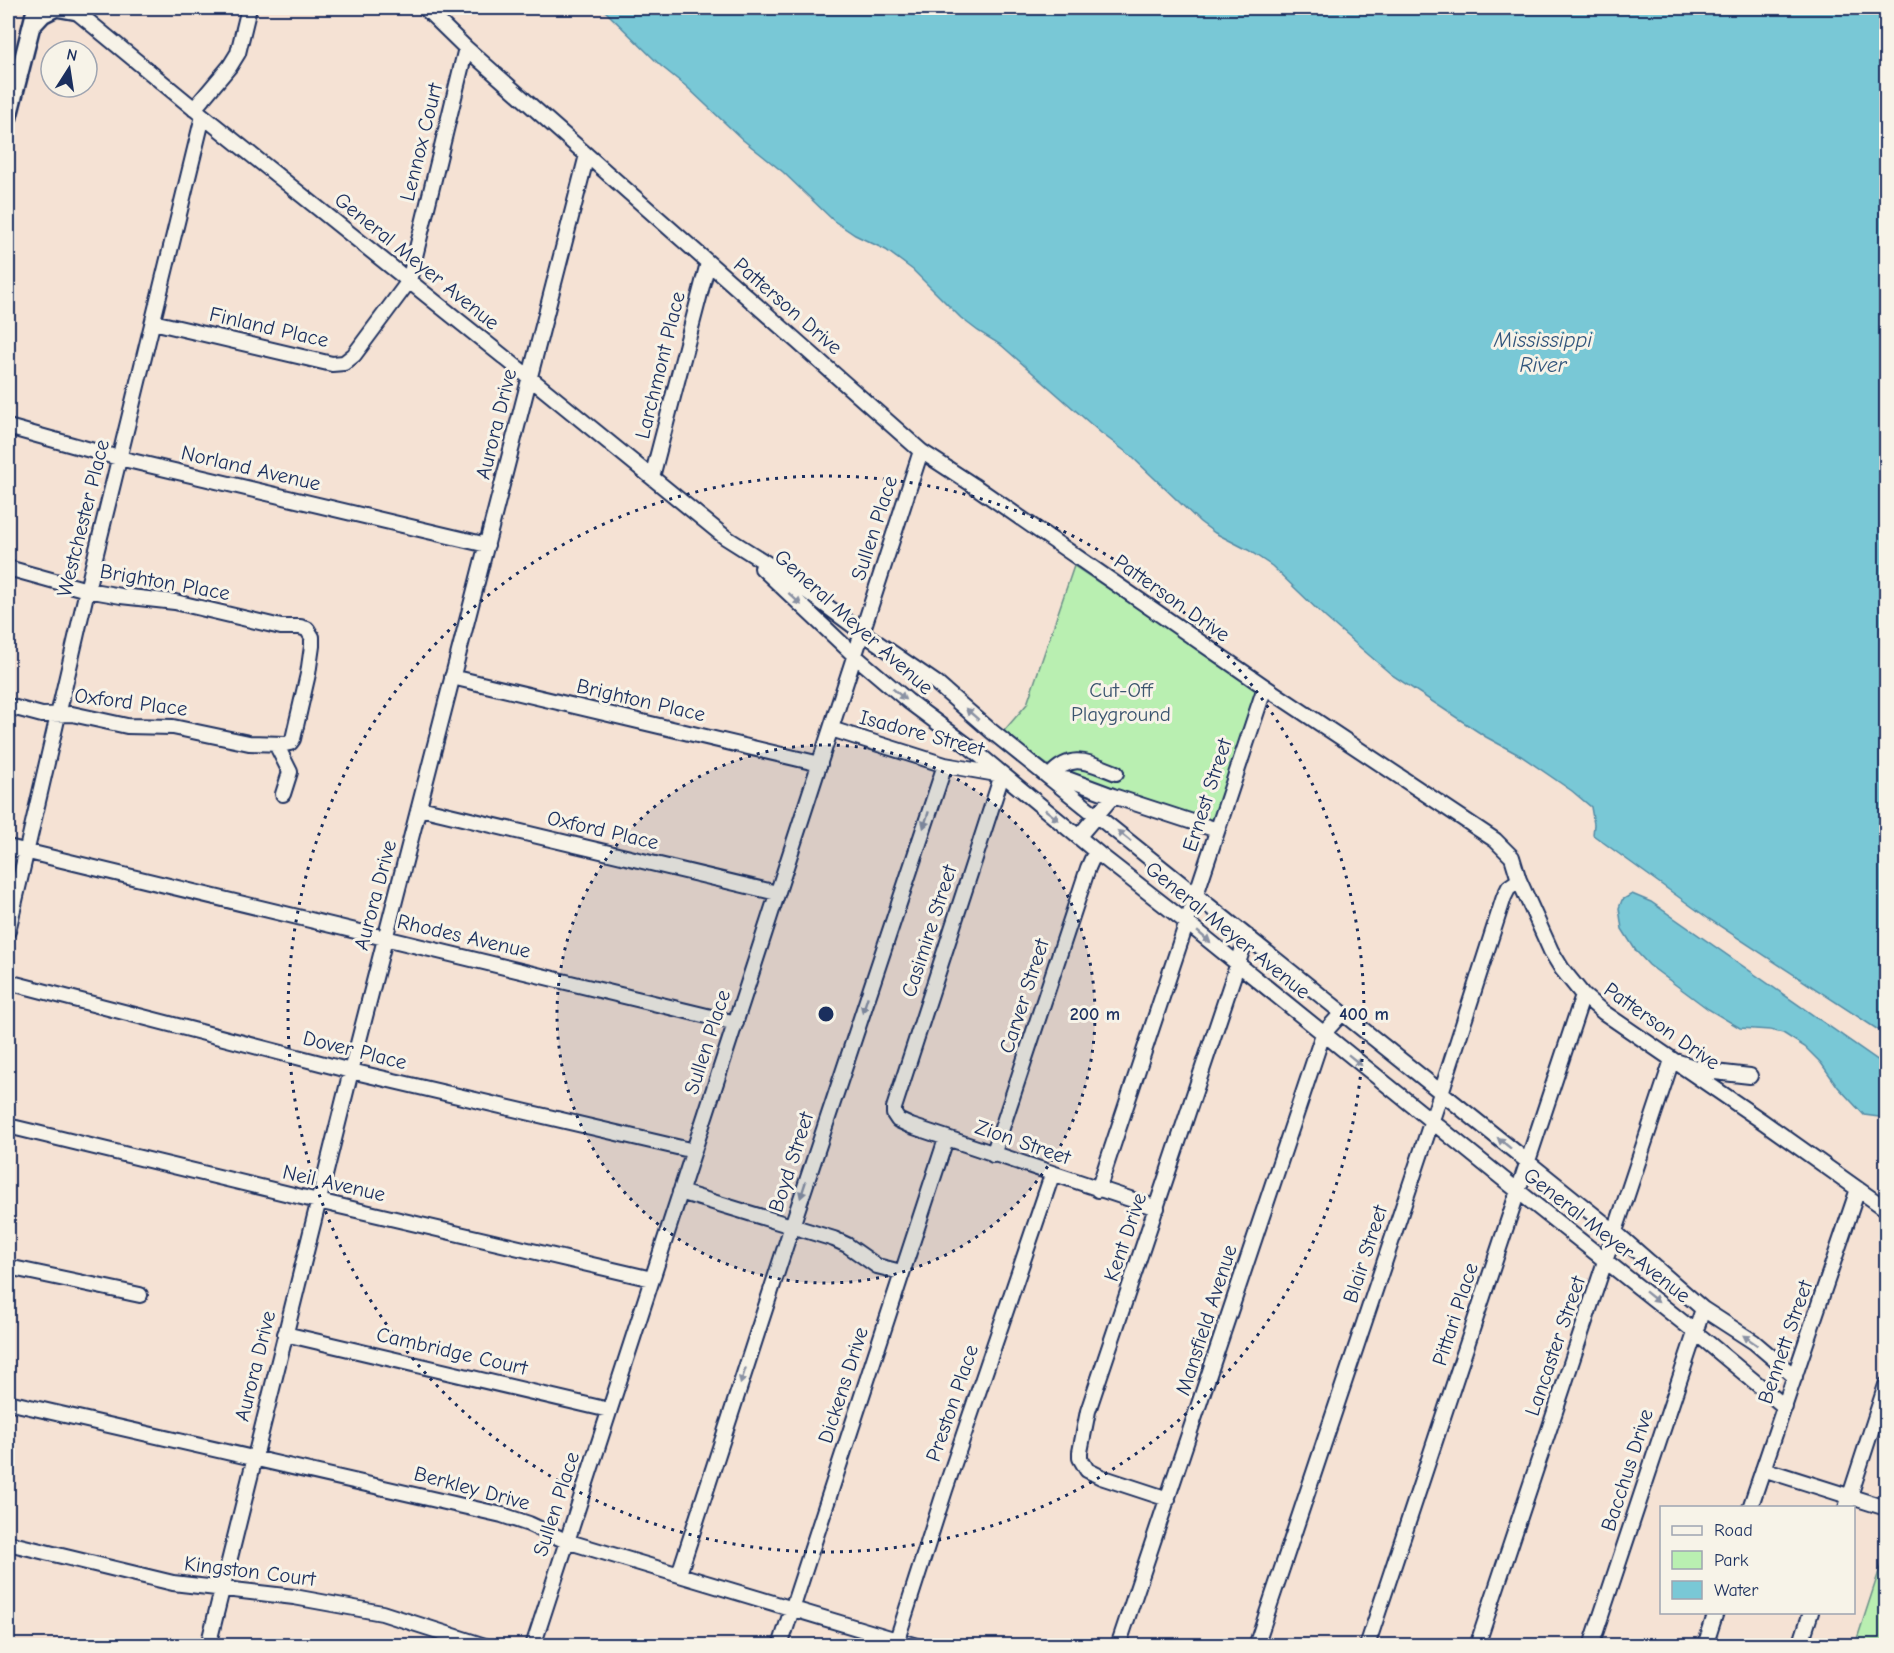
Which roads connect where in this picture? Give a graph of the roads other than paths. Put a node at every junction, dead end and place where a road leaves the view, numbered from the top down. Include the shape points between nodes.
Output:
1 (27, 8) edge
2 (36, 8) edge
3 (57, 8) edge
4 (249, 8) edge
5 (425, 8) edge
6 (74, 9) edge
7 (31, 28) junction
8 (466, 48) junction
9 (198, 113) junction
10 (8, 118) edge
11 (587, 155) junction
12 (708, 263) junction
13 (409, 281) junction
14 (153, 322) junction
15 (530, 378) junction
16 (8, 427) edge
17 (921, 451) junction
18 (119, 458) junction
19 (652, 477) junction
20 (487, 545) junction
21 (736, 546) junction
22 (8, 568) edge
23 (87, 590) junction
24 (863, 633) junction
25 (855, 656) junction
26 (452, 677) junction
27 (1264, 687) junction
28 (8, 706) edge
29 (58, 714) junction
30 (831, 729) junction
31 (990, 730) junction
32 (276, 744) junction
33 (971, 748) junction
34 (820, 764) junction
35 (945, 765) junction
36 (1116, 773) dead end
37 (1002, 775) junction
38 (1049, 777) junction
39 (283, 794) dead end
40 (1113, 796) junction
41 (420, 808) junction
42 (1098, 815) junction
43 (1217, 830) junction
44 (1079, 836) junction
45 (8, 847) edge
46 (26, 852) junction
47 (1099, 854) junction
48 (1518, 880) junction
49 (777, 893) junction
50 (1196, 896) junction
51 (1186, 922) junction
52 (8, 931) edge
53 (1247, 936) junction
54 (385, 939) junction
55 (1238, 966) junction
56 (8, 982) edge
57 (1583, 995) junction
58 (1342, 1013) junction
59 (736, 1023) junction
60 (1323, 1034) junction
61 (1672, 1060) junction
62 (351, 1071) junction
63 (1750, 1076) dead end
64 (1441, 1093) junction
65 (896, 1100) joint
66 (1432, 1121) junction
67 (8, 1126) edge
68 (946, 1139) junction
69 (694, 1151) junction
70 (993, 1155) junction
71 (1527, 1162) junction
72 (1052, 1175) junction
73 (1858, 1189) junction
74 (1098, 1190) junction
75 (1518, 1191) junction
76 (680, 1192) junction
77 (318, 1202) junction
78 (1157, 1208) junction
79 (1887, 1209) edge
80 (792, 1226) junction
81 (1615, 1232) junction
82 (1606, 1260) junction
83 (8, 1267) edge
84 (902, 1272) junction
85 (652, 1279) junction
86 (140, 1295) dead end
87 (1703, 1309) junction
88 (1695, 1332) junction
89 (285, 1334) junction
90 (1795, 1377) junction
91 (1887, 1385) edge
92 (8, 1402) edge
93 (1785, 1407) junction
94 (609, 1410) junction
95 (254, 1457) junction
96 (1763, 1469) junction
97 (1168, 1499) junction
98 (1848, 1502) edge
99 (1751, 1506) edge
100 (1887, 1509) edge
101 (567, 1541) junction
102 (8, 1544) edge
103 (679, 1574) junction
104 (222, 1589) junction
105 (792, 1608) junction
106 (1715, 1614) edge
107 (1810, 1614) edge
108 (896, 1642) edge
109 (208, 1646) edge
110 (485, 1646) edge
111 (533, 1646) edge
112 (780, 1646) edge
113 (917, 1646) edge
114 (1118, 1646) edge
115 (1256, 1646) edge
116 (1367, 1646) edge
117 (1477, 1646) edge
118 (1591, 1646) edge
119 (1706, 1646) edge
120 (1800, 1646) edge

1 - 7 main road
2 - 7 main road
3 - 6 main road
3 - 7 main road via 43,14
4 - 9 street, Westchester Place via 238,52
5 - 8 street, Patterson Drive
6 - 9 street, General Meyer Avenue
7 - 10 main road
8 - 11 street, Patterson Drive
8 - 13 street, Lennox Court
9 - 13 street, General Meyer Avenue
9 - 14 street, Westchester Place
11 - 12 street, Patterson Drive
11 - 15 street, Aurora Drive
12 - 17 street, Patterson Drive
12 - 19 street, Larchmont Place
13 - 14 street, Finland Place via 344,363 312,360
13 - 15 street, General Meyer Avenue
14 - 18 street, Westchester Place
15 - 19 street, General Meyer Avenue
15 - 20 street, Aurora Drive
16 - 18 street, Norland Avenue
17 - 24 street, Sullen Place
17 - 27 street, Patterson Drive
18 - 20 street, Norland Avenue
18 - 23 street, Westchester Place
19 - 21 street, General Meyer Avenue
20 - 26 street, Aurora Drive
21 - 24 street, General Meyer Avenue via 782,573
21 -> 25 street, General Meyer Avenue
22 - 23 street, Brighton Place
23 - 29 street, Westchester Place
23 - 32 street, Brighton Place via 175,602 281,627 307,629 312,646 293,739
24 - 25 street, Sullen Place
31 -> 24 street, General Meyer Avenue via 936,683
25 - 30 street, Sullen Place
25 -> 33 street, General Meyer Avenue
26 - 34 street, Brighton Place
26 - 41 street, Aurora Drive
27 - 43 street, Ernest Street
27 - 48 street, Patterson Drive via 1482,831 1512,857
28 - 29 street, Oxford Place via 42,715
29 - 32 street, Oxford Place
29 - 46 street, Westchester Place
30 - 34 street, Sullen Place
30 - 35 street, Isadore Street
31 - 33 street
31 - 38 street, General Meyer Avenue
32 - 39 street via 290,772
33 - 37 street, General Meyer Avenue
34 - 49 street, Sullen Place
35 - 37 street, Isadore Street
35 -> 80 street, Boyd Street
36 - 38 street via 1071,761
37 -> 44 street, General Meyer Avenue
37 - 65 street, Casimire Street
38 - 40 street via 1070,780
38 - 42 street, General Meyer Avenue
40 - 42 street
40 - 43 street
41 - 49 street, Oxford Place
41 - 54 street, Aurora Drive
42 - 44 street
50 -> 42 street, General Meyer Avenue
43 - 50 street, Ernest Street
44 - 47 street, General Meyer Avenue
45 - 46 street, Rhodes Avenue
46 - 52 street, Westchester Place
46 - 54 street, Rhodes Avenue
47 - 51 street, General Meyer Avenue
47 - 70 street, Carver Street via 1088,868
48 - 57 street, Patterson Drive via 1551,951
48 - 64 street, Blair Street via 1504,897
49 - 59 street, Sullen Place
50 - 51 street, Ernest Street
50 - 53 street, General Meyer Avenue
51 -> 55 street, General Meyer Avenue
51 - 74 street, Ernest Street
53 - 55 street, Kent Drive
53 - 58 street, General Meyer Avenue
54 - 59 street, Rhodes Avenue
54 - 62 street, Aurora Drive
55 - 60 street, General Meyer Avenue
55 - 78 street, Kent Drive
56 - 62 street, Dover Place
57 - 61 street, Patterson Drive
57 - 71 street, Pittari Place
58 - 60 street, Mansfield Avenue
58 - 64 street, General Meyer Avenue
59 - 69 street, Sullen Place
60 -> 66 street, General Meyer Avenue
60 - 97 street, Mansfield Avenue
61 - 63 street via 1706,1071
61 - 73 street, Patterson Drive
61 - 81 street, Lancaster Street
62 - 69 street, Dover Place
62 - 77 street, Aurora Drive
64 - 66 street, Blair Street
71 -> 64 street, General Meyer Avenue
65 - 68 street, Zion Street via 894,1114 898,1120
66 - 75 street, General Meyer Avenue
66 - 115 street, Blair Street
67 - 77 street, Neil Avenue
68 - 70 street, Zion Street
68 - 84 street, Dickens Drive
69 - 76 street, Sullen Place
70 - 72 street, Zion Street
71 - 75 street, Pittari Place
71 - 81 street, General Meyer Avenue
72 - 74 street, Zion Street
72 - 108 street, Preston Place
73 - 79 street, Patterson Drive
73 - 90 street, Bennett Street
74 - 78 street, Zion Street
75 - 82 street, General Meyer Avenue
75 - 116 street, Pittari Place
76 - 80 street
76 - 85 street, Sullen Place
77 - 85 street, Neil Avenue
77 - 89 street, Aurora Drive
78 - 97 street, Kent Drive via 1088,1411 1080,1452 1087,1470 1101,1478
80 - 84 street via 834,1239 877,1266
80 -> 103 street, Boyd Street
81 - 82 street, Lancaster Street
81 - 87 street, General Meyer Avenue
82 -> 88 street, General Meyer Avenue
82 - 117 street, Lancaster Street
83 - 86 street
84 - 105 street, Dickens Drive
85 - 94 street, Sullen Place
87 - 88 street, Bacchus Drive
90 -> 87 street, General Meyer Avenue via 1754,1342
88 - 93 street, General Meyer Avenue
88 - 118 street, Bacchus Drive
89 - 94 street, Cambridge Court
89 - 95 street, Aurora Drive
90 - 93 street, Bennett Street
91 - 98 street
92 - 95 street, Berkley Drive
93 - 96 street, Bennett Street
94 - 101 street, Sullen Place
95 - 101 street, Berkley Drive via 502,1515
95 - 104 street, Aurora Drive
96 - 98 street
96 - 99 street, Bennett Street
97 - 114 street, Mansfield Avenue
98 - 100 street
101 - 103 street, Berkley Drive
101 - 111 street, Sullen Place
102 - 104 street, Kingston Court via 173,1583
103 - 105 street, Berkley Drive
104 - 109 street, Aurora Drive
104 - 110 street, Kingston Court via 372,1611
105 - 108 street, Berkley Drive
105 - 112 street, Dickens Drive
106 - 119 street
107 - 120 street
108 - 113 street, Berkley Drive

